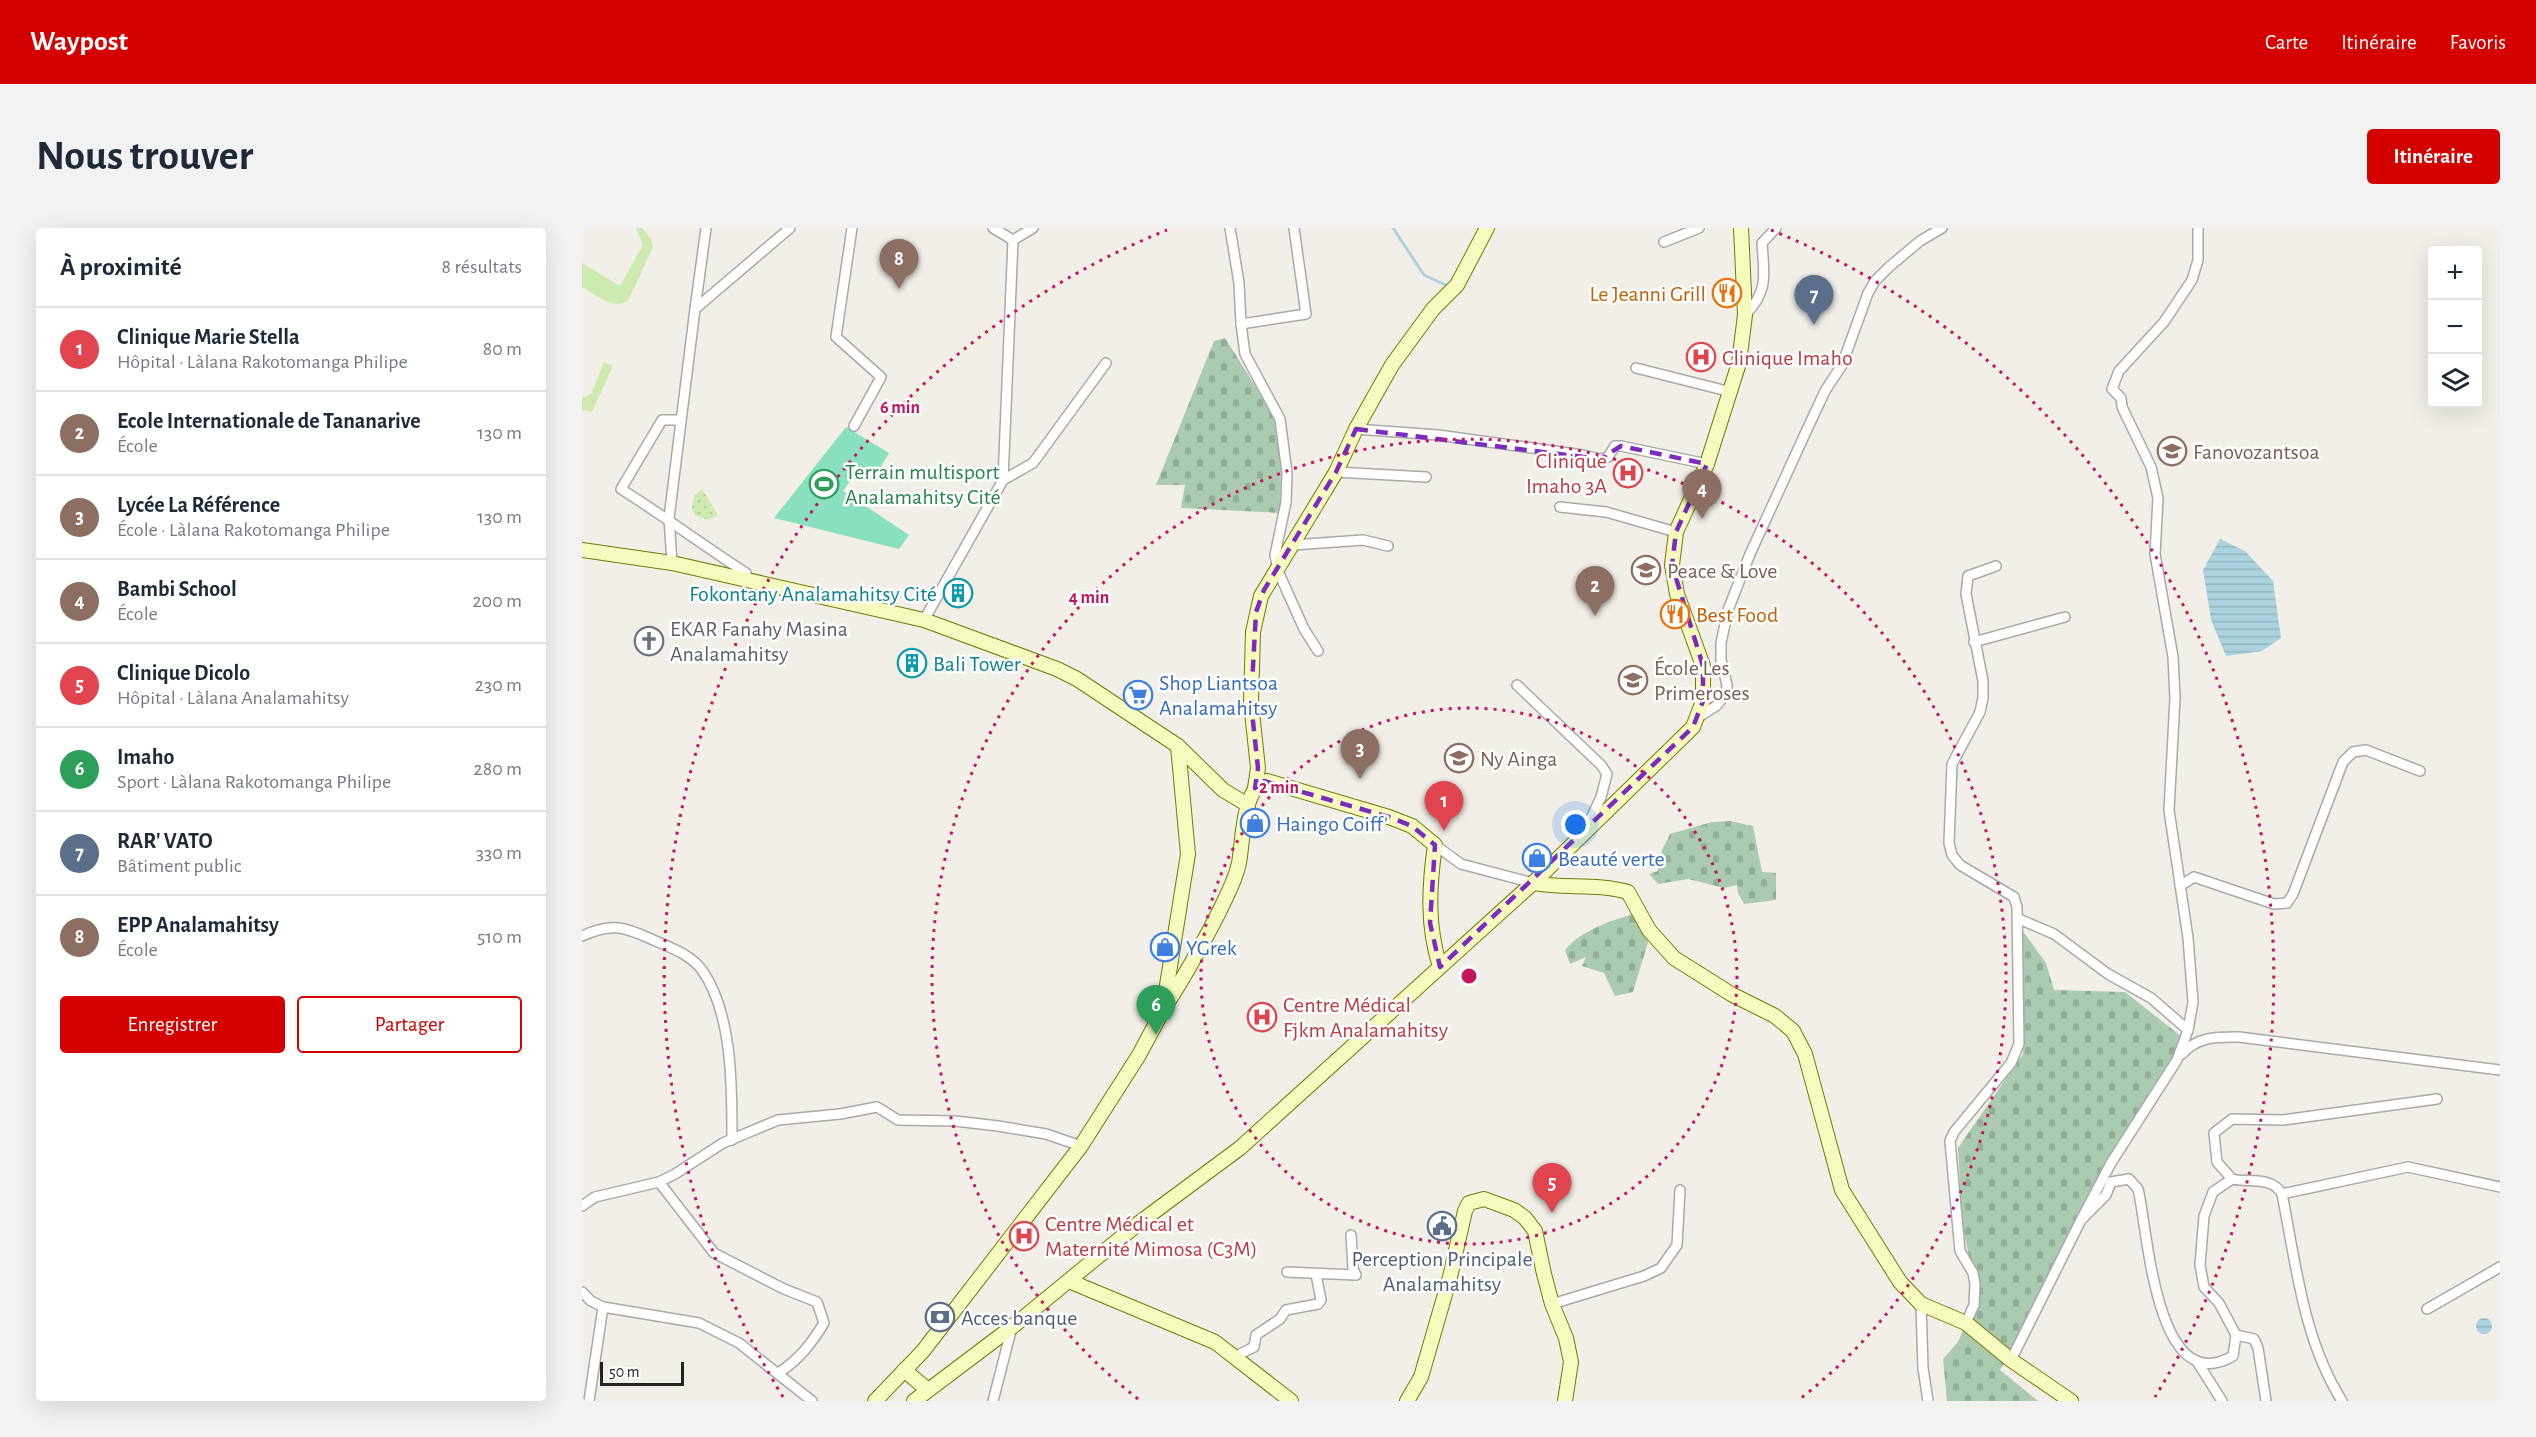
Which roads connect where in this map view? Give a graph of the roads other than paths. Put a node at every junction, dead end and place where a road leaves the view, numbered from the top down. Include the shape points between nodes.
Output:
1 (706, 228) edge
2 (790, 228) edge
3 (852, 228) edge
4 (993, 228) edge
5 (1033, 228) edge
6 (1230, 228) edge
7 (1294, 228) edge
8 (1487, 228) edge
9 (1700, 228) edge
10 (1741, 228) edge
11 (1776, 228) edge
12 (1942, 228) edge
13 (2198, 228) edge
14 (1013, 240) junction
15 (1664, 242) dead end
16 (695, 309) junction
17 (1745, 315) junction
18 (1241, 324) junction
19 (1106, 363) dead end
20 (1636, 368) dead end
21 (1731, 392) junction
22 (681, 420) junction
23 (854, 426) dead end
24 (1356, 429) junction
25 (1707, 464) junction
26 (1336, 472) junction
27 (1426, 477) dead end
28 (1003, 480) junction
29 (1560, 507) dead end
30 (669, 518) junction
31 (1676, 532) junction
32 (1293, 545) junction
33 (1388, 546) dead end
34 (582, 550) edge
35 (672, 563) junction
36 (1996, 566) dead end
37 (1278, 571) junction
38 (744, 580) junction
39 (2065, 617) dead end
40 (924, 620) junction
41 (1974, 642) junction
42 (1317, 651) dead end
43 (1517, 685) dead end
44 (1697, 718) junction
45 (1178, 746) junction
46 (2420, 771) dead end
47 (1255, 788) junction
48 (1248, 805) junction
49 (1586, 830) junction
50 (1436, 845) junction
51 (1533, 883) junction
52 (2180, 886) junction
53 (2019, 919) junction
54 (582, 936) edge
55 (1440, 967) junction
56 (1163, 1010) junction
57 (2188, 1030) junction
58 (2176, 1060) junction
59 (2500, 1070) edge
60 (2437, 1099) dead end
61 (732, 1140) junction
62 (1082, 1146) junction
63 (2232, 1179) junction
64 (660, 1182) junction
65 (2500, 1187) edge
66 (1680, 1190) dead end
67 (2282, 1194) junction
68 (582, 1206) edge
69 (2081, 1220) junction
70 (1351, 1235) dead end
71 (2500, 1267) edge
72 (1287, 1272) dead end
73 (1316, 1274) junction
74 (1069, 1281) junction
75 (582, 1292) edge
76 (1552, 1304) junction
77 (1921, 1304) junction
78 (603, 1307) junction
79 (2427, 1309) dead end
80 (1966, 1323) junction
81 (1012, 1327) junction
82 (2236, 1335) junction
83 (1236, 1356) junction
84 (2011, 1360) junction
85 (2198, 1363) junction
86 (904, 1370) junction
87 (778, 1373) junction
88 (927, 1390) junction
89 (878, 1400) edge
90 (589, 1401) edge
91 (812, 1401) edge
92 (914, 1401) edge
93 (993, 1401) edge
94 (1291, 1401) edge
95 (1407, 1401) edge
96 (1565, 1401) edge
97 (1928, 1401) edge
98 (2071, 1401) edge
99 (2222, 1401) edge
100 (2266, 1401) edge
101 (2342, 1401) edge

1 - 16 street
2 - 16 street
3 - 23 street via 836,336 881,377
4 - 14 street
5 - 14 street
6 - 18 street
7 - 18 street via 1306,314
8 - 24 main road via 1457,285 1413,333
9 - 15 street
10 - 17 main road
11 - 17 street via 1762,243 1762,293
12 - 44 street via 1898,259 1868,293 1842,365 1810,423 1728,610 1721,643 1726,694
13 - 52 street via 2198,260 2193,280 2164,322 2119,371 2112,389 2121,398 2151,467 2158,498 2155,554 2173,657 2175,698 2169,810
14 - 28 street
16 - 22 street
17 - 21 main road
18 - 37 street via 1245,354 1280,419 1287,473 1286,502 1275,555
19 - 28 street via 1033,463
20 - 21 street
21 - 25 main road
22 - 30 street
22 - 30 street via 662,420 621,489
24 - 25 street via 1438,435 1600,459 1608,457 1615,446 1621,446
24 - 26 main road
25 - 31 main road
26 - 27 street
26 - 32 main road
28 - 40 street
29 - 31 street via 1605,512
30 - 35 street
30 - 38 street via 705,548 746,573
31 - 44 main road via 1672,565 1677,594 1703,666 1703,701
32 - 33 street via 1363,540
32 - 37 main road
34 - 35 main road
35 - 38 main road
36 - 41 street via 1968,576 1966,594
37 - 42 street
37 - 47 main road via 1262,596 1253,632 1251,703 1258,768
38 - 40 main road
39 - 41 street
40 - 45 main road via 1057,669
41 - 53 street via 1983,698 1980,712 1952,764 1949,843 1960,865 2014,897
43 - 49 street via 1607,774
44 - 49 main road via 1686,735
45 - 48 main road via 1223,790
45 - 56 main road via 1188,854
46 - 52 street via 2366,750 2353,752 2343,762 2287,903 2274,904 2194,877
47 - 48 main road
47 - 50 main road via 1262,782 1273,782 1389,817 1412,826
48 - 56 main road via 1231,888
49 - 51 main road
50 - 51 street via 1461,864
50 - 55 main road via 1430,923
51 - 55 main road
51 - 77 main road via 1628,892 1649,930 1674,958 1793,1031 1805,1054 1842,1190 1900,1282
52 - 57 street via 2193,984
53 - 57 street via 2054,934 2108,974 2151,998
53 - 80 street via 2016,1056 1950,1141 1960,1251 1975,1284 1974,1305
54 - 61 street via 614,926 637,932 683,953 701,969 718,1003 732,1073
55 - 74 main road via 1240,1148 1139,1222
56 - 62 main road
57 - 58 street
58 - 59 street via 2202,1039 2239,1037
58 - 69 street via 2111,1163
60 - 63 street via 2283,1120 2232,1119 2214,1133 2217,1162
61 - 62 street via 778,1120 877,1107 898,1120 998,1126 1046,1134
61 - 64 street
62 - 86 main road via 923,1351
63 - 67 street via 2272,1184
63 - 82 street via 2213,1192 2204,1215 2200,1265 2204,1287 2219,1303
64 - 68 street via 596,1197
64 - 87 street via 714,1253 817,1302 824,1323 809,1348
65 - 67 street via 2408,1167
66 - 76 street via 1677,1245 1661,1268
67 - 101 street via 2312,1337
69 - 84 street
69 - 85 street via 2106,1195 2111,1182 2129,1179 2134,1183 2140,1196 2155,1291 2164,1321 2179,1346
70 - 73 street via 1356,1275
71 - 79 street
72 - 73 street
73 - 83 street via 1321,1300 1318,1304 1286,1310 1280,1319 1256,1335 1254,1347
74 - 81 main road
74 - 83 main road via 1215,1342
75 - 78 street
76 - 95 main road via 1535,1231 1525,1218 1484,1199 1468,1203 1422,1377
76 - 96 main road via 1571,1362
77 - 80 main road
77 - 97 street
78 - 87 street via 699,1323 739,1342
78 - 90 street
80 - 84 main road
81 - 88 main road
81 - 93 street
82 - 85 street via 2233,1356 2217,1364
82 - 100 street via 2254,1339
83 - 94 main road
84 - 98 main road
85 - 99 street
86 - 88 main road
86 - 89 main road
87 - 91 street
88 - 92 main road

